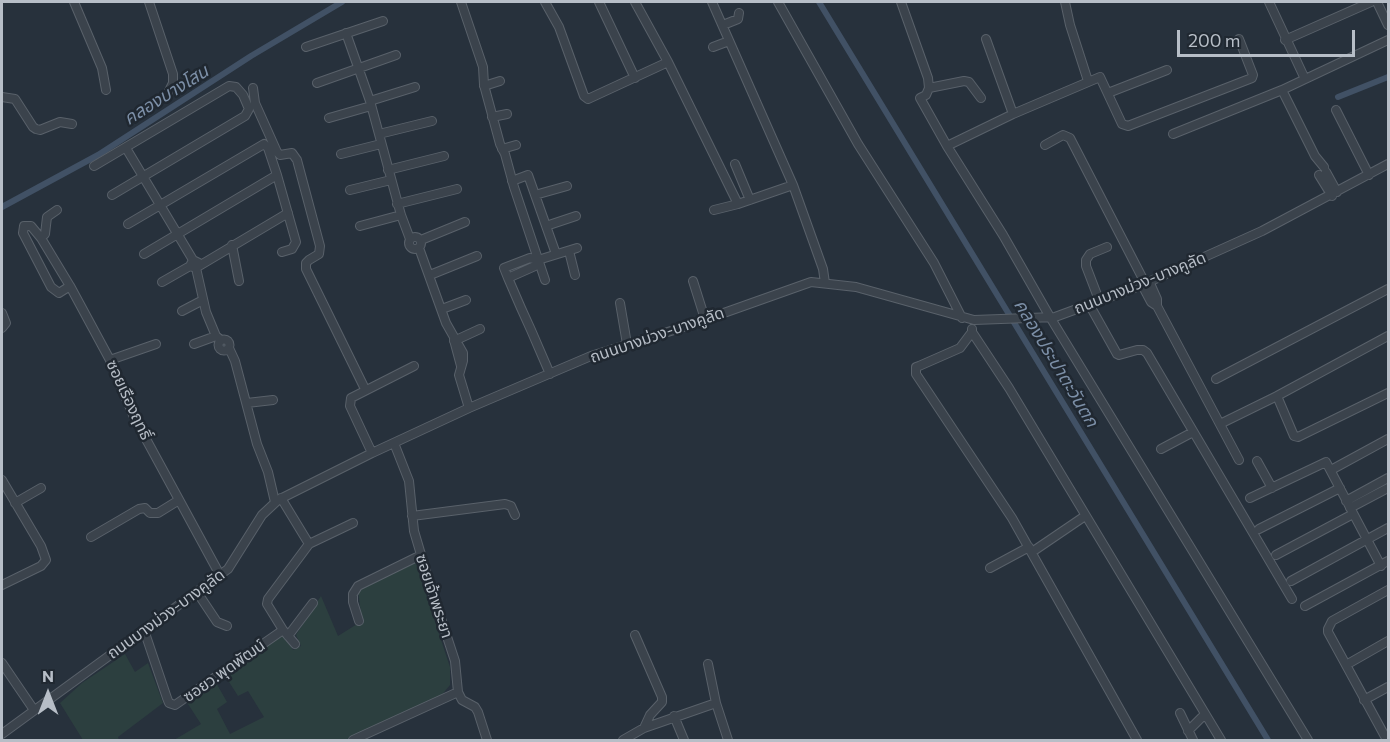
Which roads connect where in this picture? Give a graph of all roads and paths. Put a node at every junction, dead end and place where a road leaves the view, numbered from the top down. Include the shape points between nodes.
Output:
1 (74, 2) edge
2 (149, 2) edge
3 (461, 2) edge
4 (544, 2) edge
5 (600, 2) edge
6 (635, 2) edge
7 (712, 2) edge
8 (778, 2) edge
9 (901, 2) edge
10 (1065, 2) edge
11 (1371, 2) edge
12 (1377, 2) edge
13 (1272, 3) edge
14 (739, 14) dead end
15 (383, 21) dead end
16 (723, 25) junction
17 (1389, 26) edge
18 (346, 33) junction
19 (987, 39) dead end
20 (1239, 39) dead end
21 (729, 40) junction
22 (1285, 40) junction
23 (1389, 40) edge
24 (306, 47) dead end
25 (714, 47) dead end
26 (396, 55) dead end
27 (668, 62) junction
28 (358, 69) junction
29 (1167, 70) dead end
30 (635, 78) junction
31 (1305, 79) junction
32 (500, 81) dead end
33 (1088, 81) junction
34 (318, 83) dead end
35 (484, 86) junction
36 (415, 87) dead end
37 (253, 88) dead end
38 (929, 88) junction
39 (106, 90) dead end
40 (1282, 90) junction
41 (168, 93) dead end
42 (1108, 93) junction
43 (2, 97) edge
44 (981, 98) dead end
45 (370, 103) junction
46 (1336, 110) dead end
47 (507, 114) dead end
48 (1013, 114) junction
49 (492, 117) junction
50 (329, 118) dead end
51 (432, 122) dead end
52 (72, 124) dead end
53 (379, 134) junction
54 (1173, 134) dead end
55 (381, 144) junction
56 (516, 145) dead end
57 (1045, 145) dead end
58 (947, 146) junction
59 (126, 148) junction
60 (502, 149) junction
61 (341, 154) dead end
62 (444, 156) dead end
63 (735, 164) dead end
64 (1389, 164) edge
65 (94, 166) dead end
66 (388, 170) junction
67 (277, 175) junction
68 (1369, 175) junction
69 (143, 177) junction
70 (391, 180) junction
71 (512, 180) junction
72 (793, 185) junction
73 (567, 186) dead end
74 (457, 189) dead end
75 (350, 190) dead end
76 (1334, 194) junction
77 (112, 195) dead end
78 (535, 195) junction
79 (750, 200) junction
80 (398, 204) junction
81 (738, 204) junction
82 (160, 206) junction
83 (57, 210) dead end
84 (714, 210) dead end
85 (288, 213) junction
86 (401, 215) junction
87 (576, 216) dead end
88 (465, 222) dead end
89 (128, 224) dead end
90 (360, 226) dead end
91 (546, 226) junction
92 (178, 234) junction
93 (41, 238) junction
94 (420, 244) junction
95 (232, 245) junction
96 (1107, 247) dead end
97 (282, 252) dead end
98 (144, 254) dead end
99 (556, 254) junction
100 (477, 256) dead end
101 (538, 260) junction
102 (195, 265) junction
103 (430, 275) junction
104 (575, 275) dead end
105 (508, 278) junction
106 (544, 280) dead end
107 (239, 281) dead end
108 (693, 281) dead end
109 (162, 282) dead end
110 (825, 283) junction
111 (1145, 283) junction
112 (70, 286) junction
113 (1389, 289) edge
114 (203, 300) junction
115 (466, 300) dead end
116 (1099, 300) junction
117 (620, 303) dead end
118 (1089, 304) junction
119 (442, 309) junction
120 (182, 311) dead end
121 (2, 313) edge
122 (962, 318) junction
123 (1048, 318) junction
124 (705, 320) junction
125 (978, 320) junction
126 (2, 328) edge
127 (480, 329) dead end
128 (972, 332) junction
129 (1389, 336) edge
130 (218, 338) junction
131 (455, 338) junction
132 (156, 344) dead end
133 (194, 344) dead end
134 (627, 344) junction
135 (110, 360) junction
136 (414, 366) dead end
137 (550, 374) junction
138 (1216, 379) dead end
139 (365, 389) junction
140 (1389, 393) edge
141 (1277, 396) junction
142 (273, 400) dead end
143 (247, 403) junction
144 (469, 408) junction
145 (1221, 424) junction
146 (1193, 432) junction
147 (1389, 440) edge
148 (394, 443) junction
149 (1161, 449) dead end
150 (372, 453) junction
151 (1239, 460) dead end
152 (1257, 461) dead end
153 (1331, 470) junction
154 (1389, 478) edge
155 (2, 480) edge
156 (41, 488) dead end
157 (1272, 488) junction
158 (1340, 488) junction
159 (1389, 488) edge
160 (1250, 498) dead end
161 (179, 500) junction
162 (278, 500) junction
163 (15, 503) junction
164 (1350, 508) junction
165 (515, 515) dead end
166 (412, 516) junction
167 (1085, 516) junction
168 (353, 523) dead end
169 (1389, 528) edge
170 (1259, 529) dead end
171 (91, 537) dead end
172 (1367, 540) junction
173 (309, 544) junction
174 (1031, 550) junction
175 (421, 555) junction
176 (1276, 555) dead end
177 (1385, 564) edge
178 (990, 568) dead end
179 (220, 576) junction
180 (1291, 581) dead end
181 (2, 585) edge
182 (1389, 590) edge
183 (197, 592) junction
184 (1292, 599) dead end
185 (313, 603) dead end
186 (1305, 606) dead end
187 (359, 621) dead end
188 (227, 626) dead end
189 (144, 630) junction
190 (286, 633) junction
191 (635, 635) dead end
192 (1389, 642) edge
193 (295, 644) dead end
194 (2, 663) edge
195 (708, 664) dead end
196 (1346, 665) junction
197 (1389, 687) edge
198 (458, 692) junction
199 (1364, 700) junction
200 (716, 703) junction
201 (34, 710) junction
202 (1180, 713) dead end
203 (1205, 714) junction
204 (674, 716) junction
205 (644, 728) junction
206 (1188, 730) junction
207 (2, 732) edge
208 (1387, 739) edge
209 (353, 741) edge
210 (487, 741) edge
211 (623, 741) edge
212 (684, 741) edge
213 (728, 741) edge
214 (1137, 741) edge
215 (1193, 741) edge
216 (1221, 741) edge
217 (1308, 741) edge

1 - 39 street via 102,68
2 - 41 street via 173,74
3 - 35 street via 483,67
4 - 30 street via 566,44 586,98
5 - 30 street
6 - 27 street
7 - 16 street
8 - 122 street via 858,144 934,263
9 - 38 street
10 - 33 street
11 - 22 street
12 - 17 street
13 - 22 street
14 - 16 street via 739,18
15 - 18 street
16 - 21 street
18 - 24 street
18 - 28 street
19 - 48 street
20 - 42 street via 1253,75 1251,79 1128,126 1122,124
21 - 25 street
21 - 72 street
22 - 31 street
23 - 31 street
26 - 28 street
27 - 30 street
27 - 81 street
28 - 34 street
28 - 45 street
29 - 42 street
31 - 40 street
32 - 35 street
33 - 42 street via 1101,78
33 - 48 street
35 - 49 street
36 - 45 street
37 - 139 street via 255,103 277,153 292,153 297,160 320,246 319,254 306,263 306,269
38 - 44 street via 964,81
38 - 58 street via 920,98
40 - 54 street
40 - 76 street
43 - 52 street via 15,99 33,128 40,130 60,122
45 - 50 street
45 - 53 street
46 - 68 street
47 - 49 street
48 - 58 street
49 - 60 street
51 - 53 street
53 - 55 street
55 - 61 street
55 - 66 street
56 - 60 street
57 - 111 street via 1064,135 1070,138
58 - 123 street via 1003,235
59 - 65 street
59 - 69 street
59 - 69 street via 229,86 243,94 249,109 245,116
60 - 71 street
62 - 66 street
63 - 79 street
64 - 68 street, ถนนบางม่วง-บางคูลัด
66 - 70 street
67 - 82 street via 267,145 261,145
67 - 85 street
67 - 92 street
68 - 76 street, ถนนบางม่วง-บางคูลัด
69 - 77 street
69 - 82 street
70 - 75 street
70 - 80 street
71 - 78 street via 528,176
71 - 101 street
72 - 79 street
72 - 110 street
73 - 78 street
74 - 80 street
76 - 111 street, ถนนบางม่วง-บางคูลัด
78 - 91 street
79 - 81 street
80 - 86 street
81 - 84 street
82 - 89 street
82 - 92 street
83 - 93 street via 47,217
85 - 95 street
85 - 97 street via 295,245
86 - 90 street
86 - 94 street via 410,240 416,237
87 - 91 street
88 - 94 street
91 - 99 street
92 - 98 street
92 - 102 street
93 - 112 street, ซอยเรืองฤทธิ์
93 - 112 street, ซอยเรืองฤทธิ์ via 33,228 24,226 23,233 51,287 59,293
94 - 103 street
95 - 102 street
95 - 107 street
96 - 116 street via 1086,260
99 - 101 street
99 - 104 street via 573,249
100 - 103 street
101 - 105 street via 535,266
101 - 105 street via 530,258 504,268
101 - 106 street
102 - 109 street
102 - 114 street
103 - 119 street
105 - 137 street
108 - 124 street
110 - 122 street, ถนนบางม่วง-บางคูลัด via 856,287
110 - 124 street, ถนนบางม่วง-บางคูลัด via 803,284
111 - 116 street, ถนนบางม่วง-บางคูลัด
111 - 145 street via 1151,302 1157,306
112 - 135 street, ซอยเรืองฤทธิ์
113 - 138 street
114 - 120 street
114 - 130 street
115 - 119 street
116 - 118 street, ถนนบางม่วง-บางคูลัด
117 - 134 street
118 - 123 street, ถนนบางม่วง-บางคูลัด
118 - 146 street via 1118,355 1137,350 1147,353
119 - 131 street
121 - 126 street via 6,323
122 - 125 street, ถนนบางม่วง-บางคูลัด
123 - 125 street, ถนนบางม่วง-บางคูลัด
123 - 217 street
124 - 134 street, ถนนบางม่วง-บางคูลัด
125 - 128 street
127 - 131 street
128 - 167 street
128 - 174 street via 960,348 915,371
129 - 141 street
130 - 133 street
130 - 143 street via 222,350 229,348 235,361
131 - 144 street via 463,353 460,380
132 - 135 street
134 - 137 street, ถนนบางม่วง-บางคูลัด
135 - 161 street, ซอยเรืองฤทธิ์ via 134,417
136 - 139 street
137 - 144 street, ถนนบางม่วง-บางคูลัด
139 - 150 street via 351,398 350,406
140 - 141 street via 1298,437 1294,436
141 - 145 street
142 - 143 street
143 - 162 street
144 - 148 street, ถนนบางม่วง-บางคูลัด
145 - 151 street
146 - 149 street
146 - 184 street
147 - 153 street
148 - 150 street, ถนนบางม่วง-บางคูลัด
148 - 166 street, ซอยเจ้าพระยา via 409,481
150 - 162 street, ถนนบางม่วง-บางคูลัด
152 - 157 street
153 - 157 street via 1324,462
153 - 158 street
154 - 164 street
155 - 163 street
156 - 163 street
157 - 160 street
158 - 164 street
158 - 170 street
159 - 164 street
161 - 171 street via 158,513 139,509
161 - 179 street, ซอยเรืองฤทธิ์
162 - 173 street
162 - 179 street, ถนนบางม่วง-บางคูลัด via 262,515
163 - 181 street via 46,560 42,566
164 - 172 street
164 - 176 street
165 - 166 street via 511,506 505,504
166 - 175 street, ซอยเจ้าพระยา
167 - 174 street
167 - 203 street
168 - 173 street
169 - 172 street
172 - 177 street
172 - 180 street
173 - 190 street via 268,599 267,604
174 - 178 street
174 - 214 street
175 - 187 street via 355,589 353,602
175 - 198 street, ซอยเจ้าพระยา via 455,661
177 - 186 street
179 - 183 street, ถนนบางม่วง-บางคูลัด
182 - 196 street via 1330,623 1328,633
183 - 188 street via 217,622
183 - 189 street, ถนนบางม่วง-บางคูลัด
185 - 190 street
189 - 190 street, ซอยว.พุดพัฒน์ via 169,703 175,705
189 - 201 street, ถนนบางม่วง-บางคูลัด
190 - 193 street
191 - 205 street via 662,697
192 - 196 street
194 - 201 street
195 - 200 street
196 - 199 street
197 - 199 street
198 - 209 street
198 - 210 street via 478,712
199 - 208 street
200 - 204 street
200 - 213 street
201 - 207 street, ถนนบางม่วง-บางคูลัด
202 - 206 street
203 - 206 street
203 - 216 street
204 - 205 street
204 - 212 street
205 - 211 street
206 - 215 street

